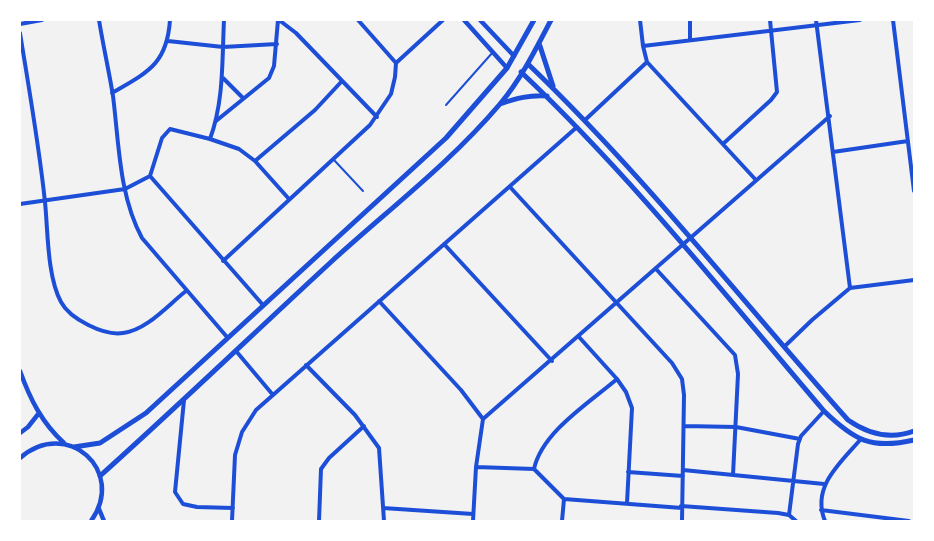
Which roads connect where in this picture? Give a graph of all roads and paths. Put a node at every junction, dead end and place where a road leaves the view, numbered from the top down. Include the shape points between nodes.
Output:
1 (42, 20) edge
2 (99, 20) edge
3 (170, 20) edge
4 (224, 20) edge
5 (278, 20) edge
6 (358, 20) edge
7 (443, 20) edge
8 (464, 20) edge
9 (480, 20) edge
10 (534, 20) edge
11 (550, 20) edge
12 (556, 20) edge
13 (640, 20) edge
14 (690, 20) edge
15 (770, 20) edge
16 (860, 20) edge
17 (893, 20) edge
18 (816, 22) edge
19 (20, 24) edge
20 (770, 29) junction
21 (20, 33) edge
22 (690, 40) junction
23 (168, 42) junction
24 (539, 43) junction
25 (277, 44) junction
26 (643, 46) junction
27 (223, 47) junction
28 (492, 52) junction
29 (514, 56) junction
30 (396, 62) junction
31 (647, 62) junction
32 (528, 64) junction
33 (507, 68) junction
34 (521, 72) junction
35 (222, 78) junction
36 (342, 81) junction
37 (554, 89) junction
38 (112, 93) junction
39 (547, 96) junction
40 (243, 98) junction
41 (500, 104) junction
42 (446, 105) dead end
43 (830, 116) junction
44 (377, 117) junction
45 (585, 120) junction
46 (216, 121) junction
47 (577, 127) junction
48 (210, 138) junction
49 (908, 141) junction
50 (724, 143) junction
51 (833, 152) junction
52 (333, 159) junction
53 (255, 161) junction
54 (150, 176) junction
55 (755, 179) junction
56 (510, 187) junction
57 (125, 189) junction
58 (914, 191) edge
59 (363, 192) dead end
60 (289, 199) junction
61 (45, 200) junction
62 (20, 204) edge
63 (690, 238) junction
64 (444, 244) junction
65 (682, 245) junction
66 (222, 261) junction
67 (656, 269) junction
68 (914, 280) edge
69 (850, 288) junction
70 (186, 291) junction
71 (379, 301) junction
72 (617, 303) junction
73 (263, 305) junction
74 (227, 337) junction
75 (579, 337) junction
76 (785, 346) junction
77 (236, 351) junction
78 (552, 361) junction
79 (306, 365) junction
80 (20, 371) edge
81 (617, 379) junction
82 (273, 395) junction
83 (184, 400) junction
84 (824, 411) junction
85 (39, 414) junction
86 (483, 419) junction
87 (364, 426) junction
88 (684, 426) junction
89 (736, 427) junction
90 (914, 431) edge
91 (20, 433) edge
92 (800, 439) junction
93 (861, 439) junction
94 (914, 440) edge
95 (65, 444) junction
96 (74, 447) junction
97 (20, 458) edge
98 (476, 467) junction
99 (534, 469) junction
100 (683, 470) junction
101 (628, 472) junction
102 (100, 476) junction
103 (683, 476) junction
104 (733, 476) junction
105 (793, 482) junction
106 (824, 484) junction
107 (564, 499) junction
108 (627, 503) junction
109 (682, 507) junction
110 (233, 508) junction
111 (383, 508) junction
112 (99, 510) junction
113 (820, 510) junction
114 (473, 514) junction
115 (789, 515) junction
116 (91, 521) edge
117 (104, 521) edge
118 (232, 521) edge
119 (319, 521) edge
120 (384, 521) edge
121 (473, 521) edge
122 (562, 521) edge
123 (682, 521) edge
124 (796, 521) edge
125 (825, 521) edge
126 (909, 521) edge

1 - 19 street
2 - 38 street
3 - 23 street
4 - 27 street
5 - 25 street
5 - 36 street via 296,33
6 - 30 street
7 - 30 street
8 - 28 street
9 - 29 street
10 - 29 main road
11 - 12 street
11 - 24 main road
13 - 26 street
14 - 22 street
15 - 20 street
16 - 18 street
17 - 49 street
18 - 20 street
18 - 43 street
20 - 22 street
20 - 50 street via 777,92
21 - 61 street
22 - 26 street
23 - 27 street
23 - 38 street via 151,68
24 - 32 main road
24 - 37 main road
25 - 27 street
25 - 40 street via 269,78
26 - 31 street
27 - 35 street
28 - 33 street
28 - 42 lane
29 - 33 main road
30 - 44 street via 390,94
31 - 45 street
31 - 50 street
32 - 34 main road
32 - 37 main road
33 - 73 main road via 446,138
34 - 39 main road
34 - 41 main road
35 - 40 street
35 - 46 street
36 - 44 street
36 - 53 street via 315,110
37 - 45 main road
38 - 57 street
39 - 41 main road via 527,95
39 - 47 main road
40 - 46 street
41 - 77 main road via 448,158
43 - 51 street
43 - 55 street
44 - 52 street
45 - 63 main road
46 - 48 street
47 - 56 street
47 - 65 main road
48 - 53 street via 239,149
48 - 54 street via 170,129 166,131
49 - 51 street
49 - 58 street
50 - 55 street
51 - 69 street
52 - 59 lane
52 - 60 street
53 - 60 street
54 - 57 street
54 - 66 street
55 - 63 street
56 - 64 street
56 - 72 street
57 - 61 street
57 - 70 street via 132,220 142,238
60 - 66 street
61 - 62 street
61 - 70 street via 57,291 71,314 105,331 122,333 136,329
63 - 65 street
63 - 76 main road
64 - 71 street
64 - 78 street
65 - 67 street
65 - 84 main road
66 - 73 street
67 - 72 street
67 - 89 street via 735,355 738,374
68 - 69 street
69 - 76 street
70 - 74 street
71 - 79 street
71 - 86 street via 461,390
72 - 75 street
72 - 88 street via 682,378
73 - 74 main road
74 - 96 main road via 146,413 100,443
75 - 78 street
75 - 81 street
76 - 90 main road via 848,420 860,429 893,436
77 - 82 street
77 - 83 main road
78 - 86 street
79 - 82 street
79 - 87 street
80 - 85 street
81 - 99 street via 554,433 539,452
81 - 101 street via 632,408
82 - 110 street via 256,410 242,432 234,455
83 - 102 main road
83 - 110 street via 175,492 183,504
84 - 92 street
84 - 93 main road via 847,433
85 - 91 street
85 - 95 street
86 - 98 street
87 - 111 street via 379,448
87 - 119 street via 329,458 321,470
88 - 89 street
88 - 100 street
89 - 92 street
89 - 104 street
92 - 105 street
93 - 94 main road via 876,444
93 - 106 street
95 - 96 street
95 - 97 street via 55,442 36,446
96 - 102 street via 90,459
98 - 99 street
98 - 114 street
99 - 107 street
100 - 103 street
100 - 104 street
101 - 103 street
101 - 108 street
102 - 112 street via 102,495
103 - 109 street
104 - 105 street
105 - 106 street
105 - 115 street
106 - 113 street
107 - 108 street
107 - 122 street
108 - 109 street
109 - 115 street
109 - 123 street
110 - 118 street
111 - 114 street
111 - 120 street
112 - 116 street
112 - 117 street
113 - 125 street
113 - 126 street
114 - 121 street
115 - 124 street

